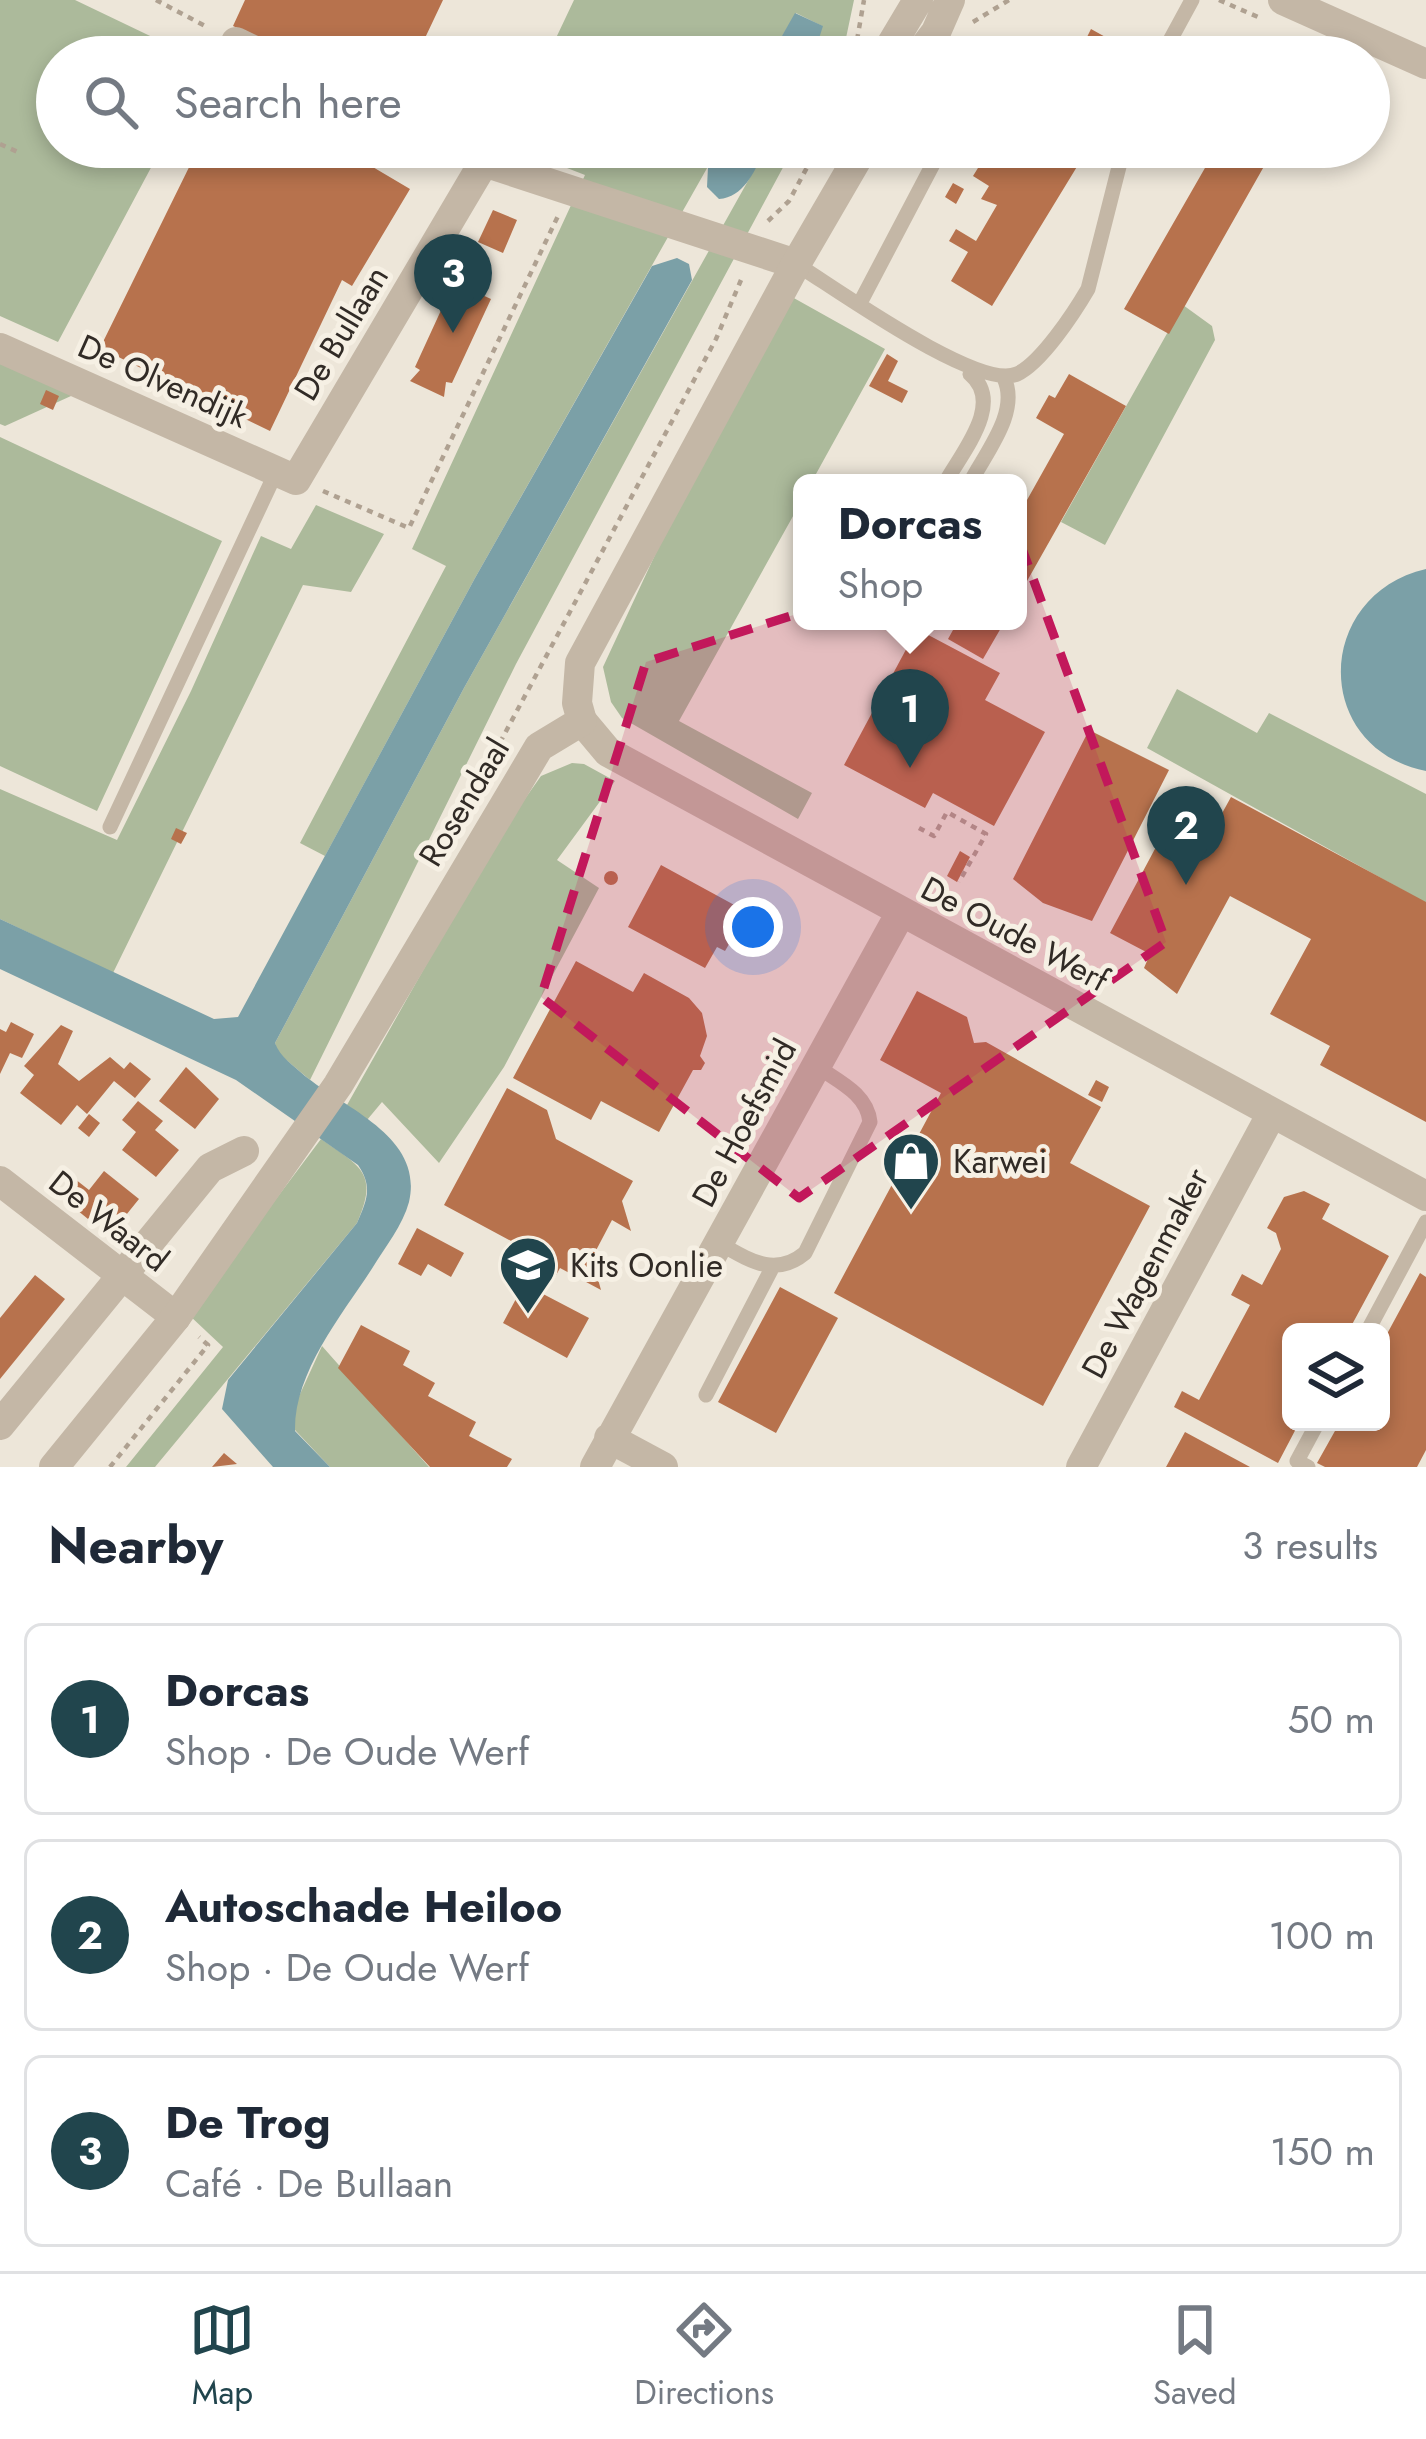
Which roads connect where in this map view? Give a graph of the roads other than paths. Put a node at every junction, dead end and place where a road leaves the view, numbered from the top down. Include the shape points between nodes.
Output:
1 (919, 0) edge
2 (950, 0) edge
3 (1192, 0) edge
4 (1282, 0) edge
5 (884, 36) edge
6 (933, 36) edge
7 (1172, 36) edge
8 (1363, 36) edge
9 (1390, 48) edge
10 (1426, 64) edge
11 (480, 168) edge
12 (502, 168) edge
13 (838, 168) edge
14 (854, 168) edge
15 (931, 168) edge
16 (1119, 168) edge
17 (838, 189) junction
18 (796, 264) junction
19 (860, 303) junction
20 (0, 348) edge
21 (949, 357) junction
22 (1004, 378) junction
23 (950, 474) edge
24 (975, 474) edge
25 (286, 475) junction
26 (582, 721) junction
27 (110, 827) dead end
28 (900, 914) junction
29 (815, 1065) junction
30 (1272, 1113) junction
31 (244, 1151) dead end
32 (0, 1181) edge
33 (1426, 1196) edge
34 (1426, 1222) edge
35 (719, 1243) junction
36 (772, 1268) junction
37 (120, 1278) junction
38 (176, 1317) junction
39 (1372, 1323) edge
40 (706, 1396) dead end
41 (0, 1425) edge
42 (1313, 1431) edge
43 (609, 1438) junction
44 (54, 1467) edge
45 (595, 1467) edge
46 (663, 1467) edge
47 (1081, 1467) edge
48 (1308, 1467) edge

1 - 5 street
2 - 6 street
3 - 7 lane
4 - 8 street
9 - 10 street
11 - 25 street, De Bullaan
12 - 18 street
13 - 17 street
14 - 17 street
15 - 19 lane
16 - 22 lane via 1088,289 1030,365
17 - 18 street
18 - 19 lane
18 - 26 street via 580,663
19 - 21 lane
20 - 25 street, De Olvendijk
21 - 22 lane
21 - 23 lane via 983,386 986,402
22 - 24 lane via 1009,409
25 - 27 lane
26 - 28 street, De Oude Werf via 608,752
26 - 38 street, Rosendaal via 539,747 338,1085
28 - 29 street, De Hoefsmid
28 - 30 street, De Oude Werf
29 - 35 street, De Hoefsmid
29 - 36 lane via 858,1095 870,1122 805,1253
30 - 33 street, De Oude Werf
30 - 47 street, De Wagenmaker
31 - 37 street via 210,1168
32 - 37 street, De Waard
34 - 39 lane
35 - 36 lane
35 - 43 street, De Hoefsmid
36 - 40 lane
37 - 38 street, De Waard
37 - 41 street
38 - 44 street, Rosendaal
42 - 48 lane via 1297,1461
43 - 45 street, De Hoefsmid
43 - 46 street

